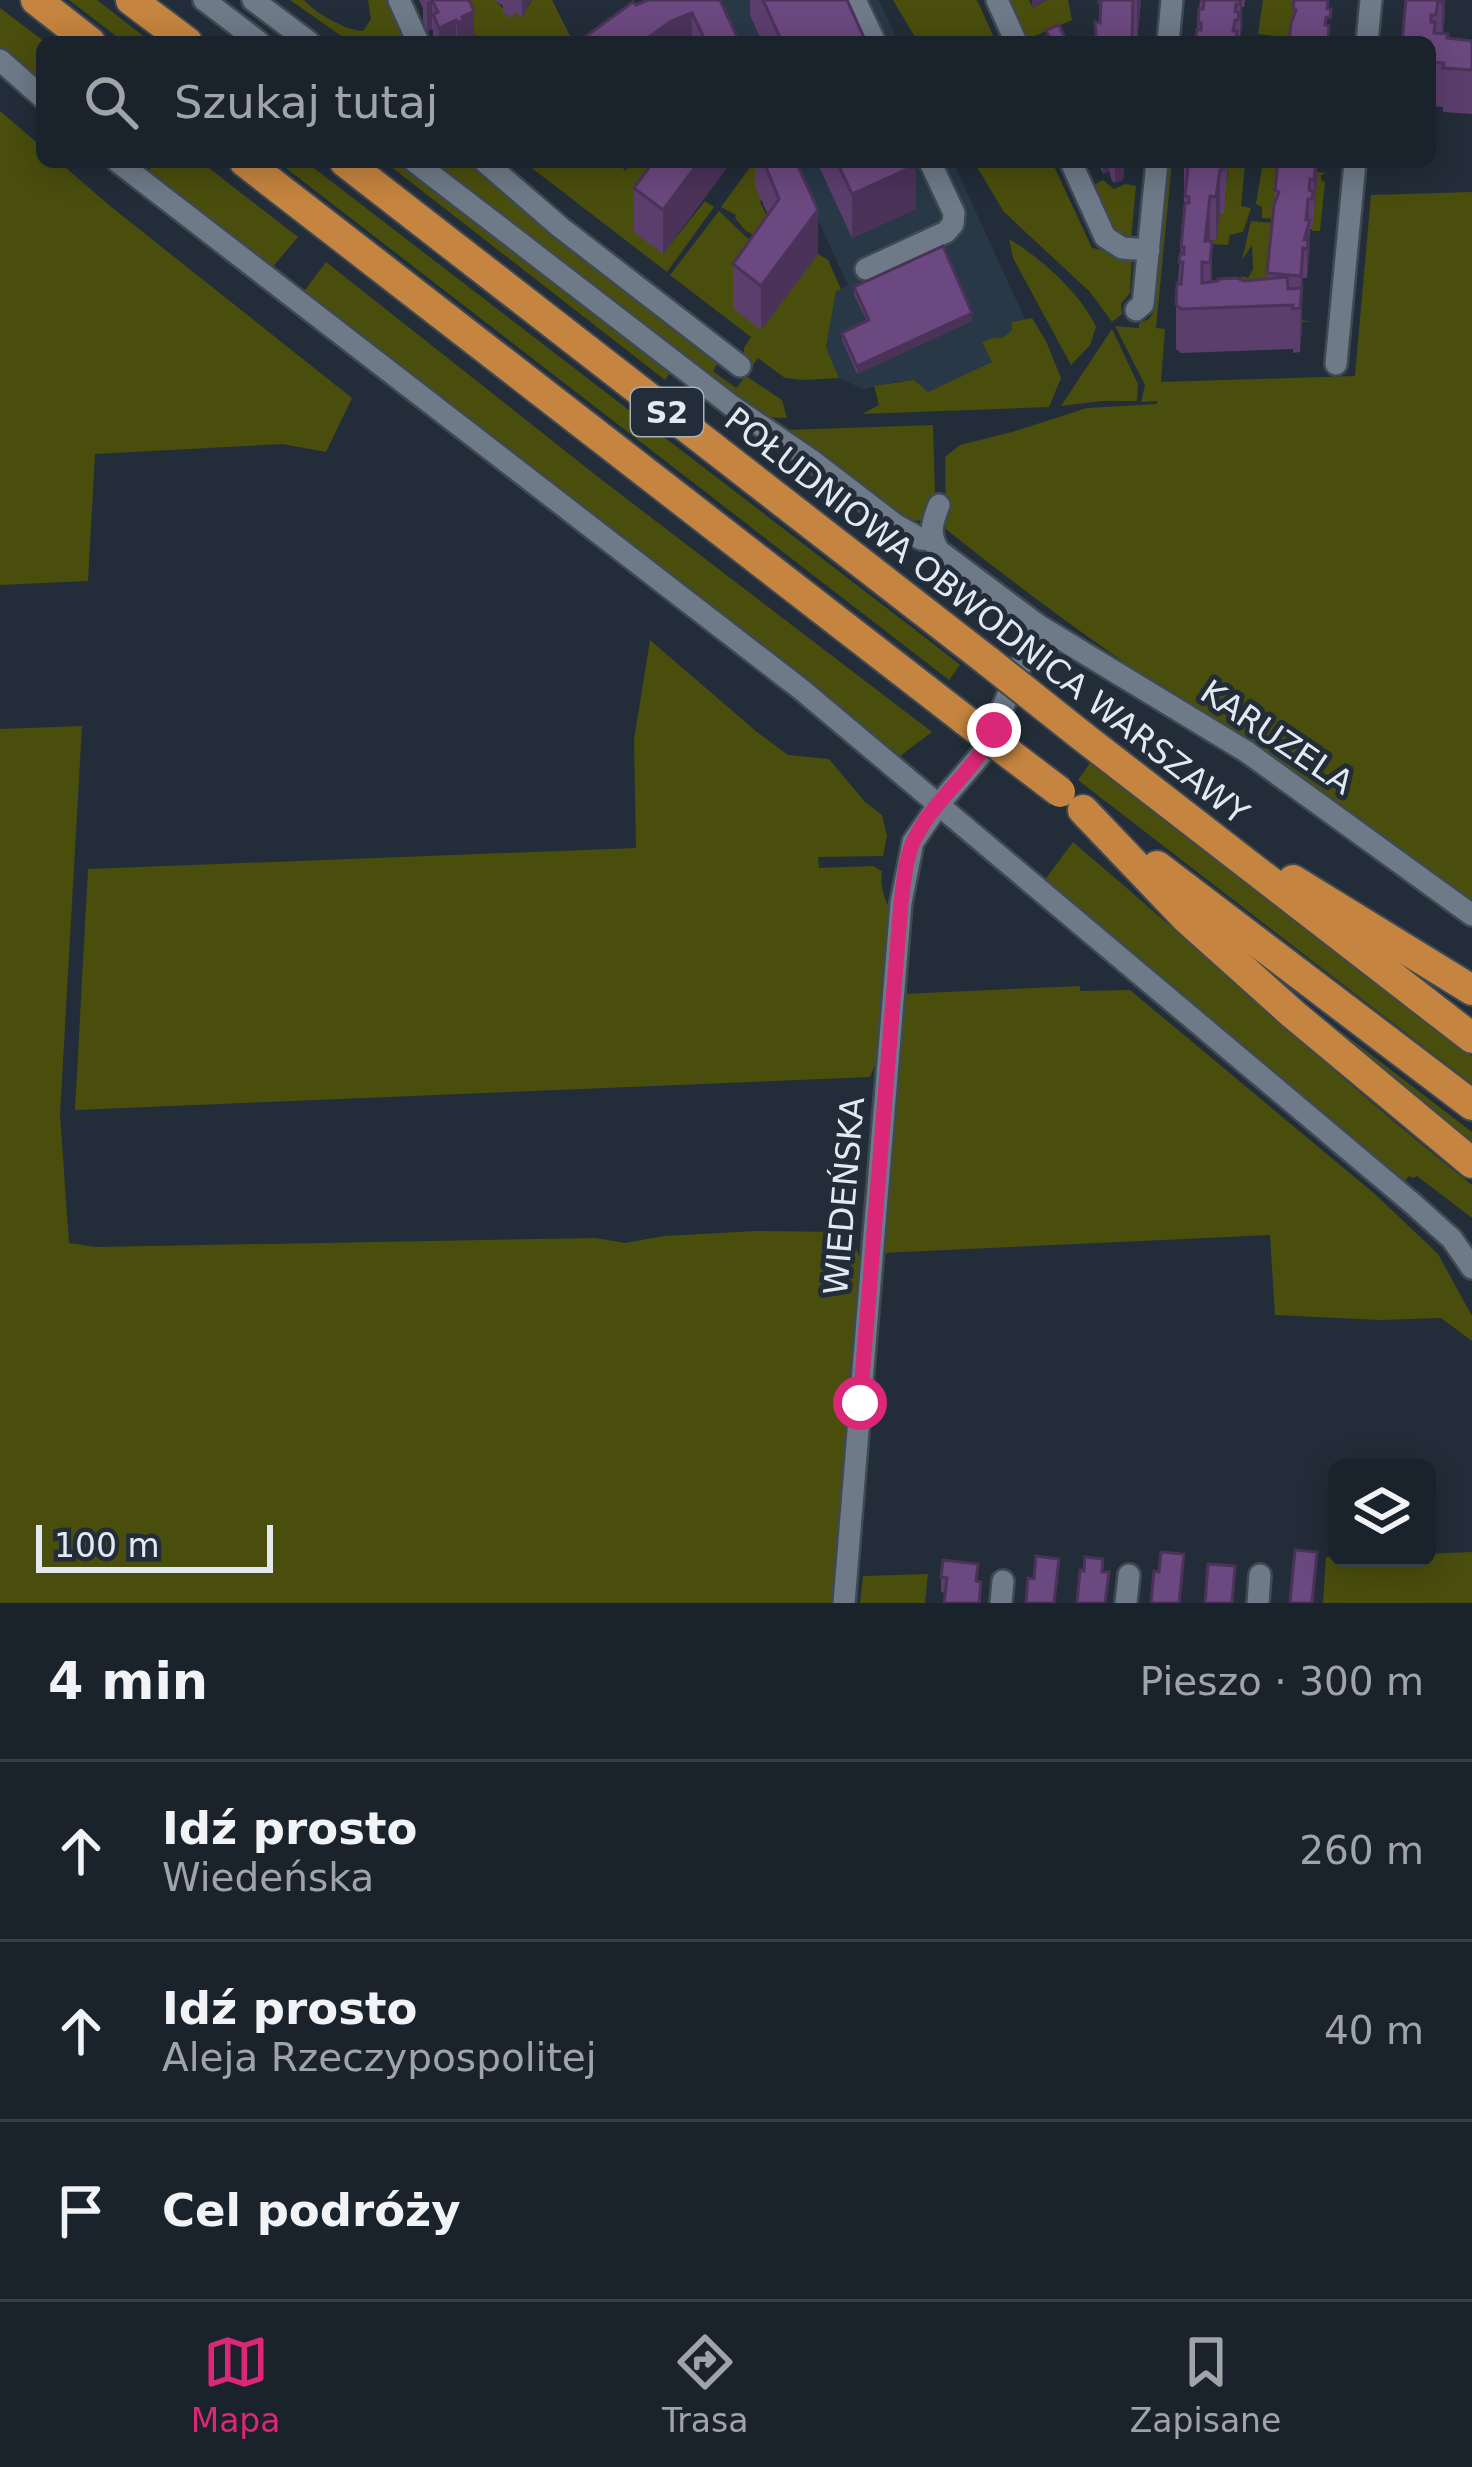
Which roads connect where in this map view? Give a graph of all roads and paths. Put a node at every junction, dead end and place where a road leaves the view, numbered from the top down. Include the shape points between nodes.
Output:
1 (36, 0) edge
2 (131, 0) edge
3 (204, 0) edge
4 (253, 0) edge
5 (399, 0) edge
6 (855, 0) edge
7 (997, 0) edge
8 (1172, 0) edge
9 (1371, 0) edge
10 (82, 36) edge
11 (179, 36) edge
12 (251, 36) edge
13 (300, 36) edge
14 (415, 36) edge
15 (872, 36) edge
16 (1013, 36) edge
17 (1169, 36) edge
18 (1368, 36) edge
19 (0, 61) edge
20 (36, 92) edge
21 (126, 168) edge
22 (253, 168) edge
23 (353, 168) edge
24 (423, 168) edge
25 (491, 168) edge
26 (933, 168) edge
27 (1074, 168) edge
28 (1156, 168) edge
29 (1354, 168) edge
30 (1149, 250) junction
31 (866, 269) dead end
32 (1136, 310) dead end
33 (1336, 364) dead end
34 (740, 366) dead end
35 (939, 505) dead end
36 (932, 540) junction
37 (1038, 625) junction
38 (1072, 801) junction
39 (939, 804) junction
40 (1180, 814) junction
41 (1472, 915) edge
42 (1472, 990) edge
43 (1472, 1038) edge
44 (1472, 1106) edge
45 (1472, 1162) edge
46 (1472, 1268) edge
47 (1129, 1575) dead end
48 (1260, 1575) dead end
49 (844, 1603) edge
50 (1126, 1603) edge
51 (1258, 1603) edge

1 - 10 highway
2 - 11 highway
3 - 12 street
4 - 13 street
5 - 14 street
6 - 15 street
7 - 16 street
8 - 17 street
9 - 18 street
19 - 20 street
21 - 39 street
22 - 38 highway, S2, bridge
23 - 40 highway, POŁUDNIOWA OBWODNICA WARSZAWY / S2, bridge
24 - 36 street, KARUZELA via 746,417 896,525
25 - 34 street
26 - 31 street via 953,224
27 - 30 street via 1105,237
28 - 30 street
29 - 33 street
30 - 32 street
35 - 36 street
36 - 37 street, KARUZELA
37 - 39 street, WIEDEŃSKA via 984,751
37 - 41 street, KARUZELA via 1247,752
38 - 44 highway, S2
38 - 45 highway via 1200,931
39 - 46 street via 1439,1226
39 - 49 street, WIEDEŃSKA via 913,842 901,903
40 - 42 highway
40 - 43 highway, POŁUDNIOWA OBWODNICA WARSZAWY / S2
47 - 50 street
48 - 51 street

